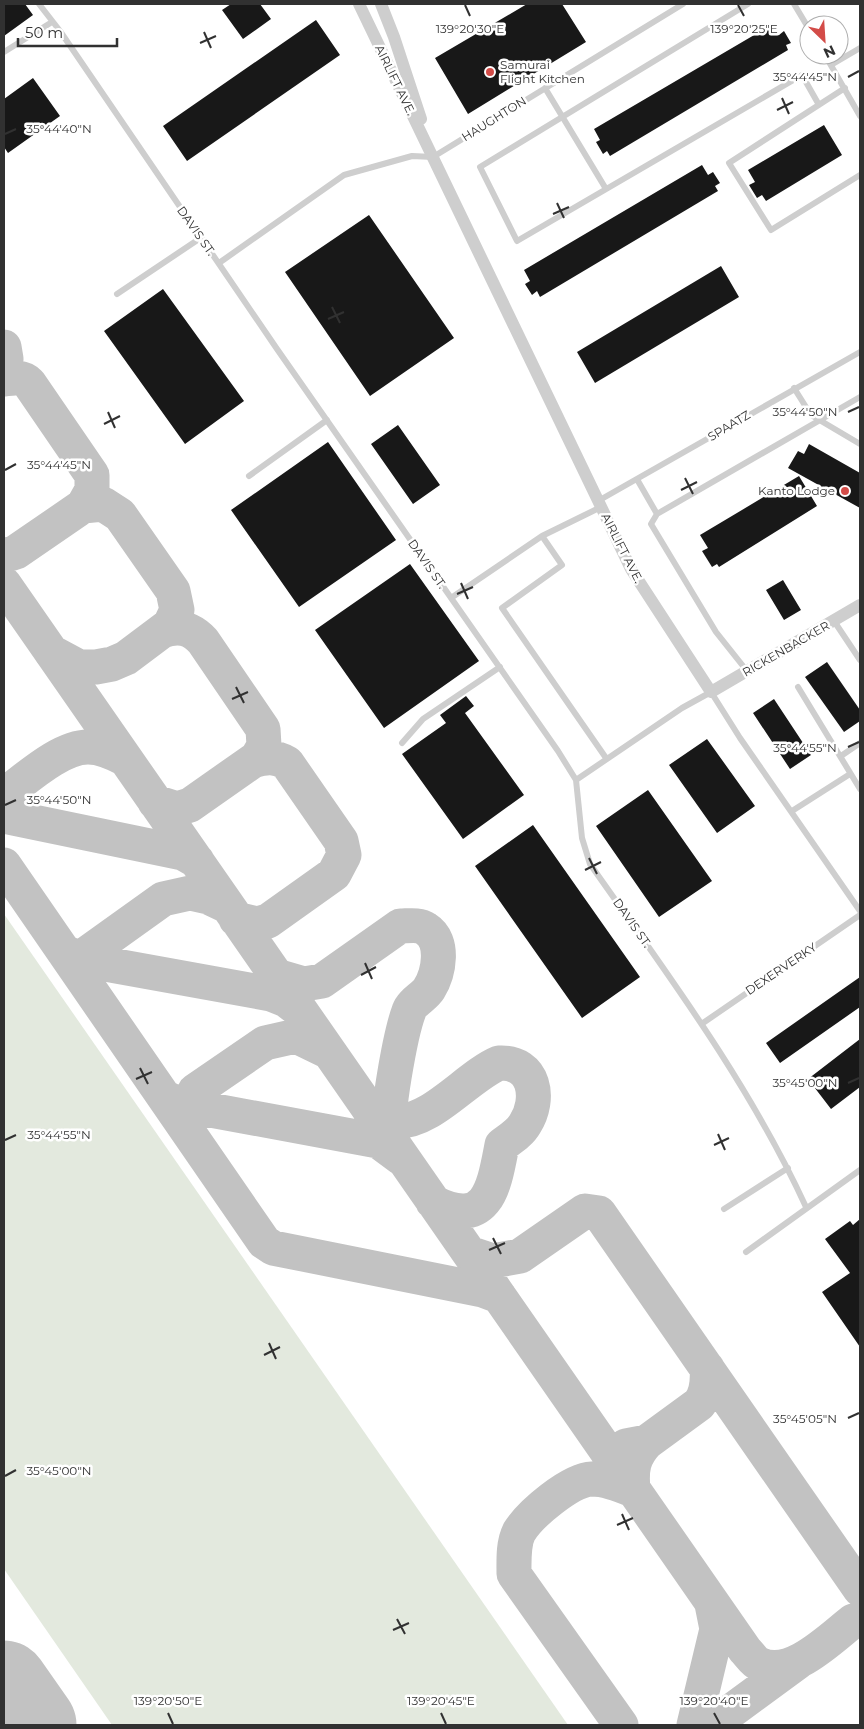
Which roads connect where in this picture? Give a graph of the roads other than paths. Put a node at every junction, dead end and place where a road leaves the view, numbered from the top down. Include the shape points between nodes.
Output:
1 (39, 4) edge
2 (359, 4) edge
3 (381, 4) edge
4 (683, 4) edge
5 (748, 4) edge
6 (794, 4) edge
7 (801, 15) edge
8 (52, 22) junction
9 (860, 48) edge
10 (4, 52) edge
11 (849, 54) edge
12 (831, 65) edge
13 (545, 88) junction
14 (845, 88) junction
15 (819, 104) junction
16 (860, 116) edge
17 (562, 117) junction
18 (433, 157) junction
19 (860, 175) edge
20 (606, 189) junction
21 (202, 237) junction
22 (219, 263) junction
23 (117, 294) dead end
24 (860, 352) edge
25 (794, 388) junction
26 (860, 397) edge
27 (327, 420) junction
28 (820, 422) junction
29 (860, 444) edge
30 (249, 476) dead end
31 (638, 481) junction
32 (600, 504) junction
33 (657, 514) junction
34 (542, 536) junction
35 (451, 598) junction
36 (860, 605) edge
37 (834, 621) junction
38 (860, 660) edge
39 (500, 667) junction
40 (747, 671) junction
41 (798, 687) dead end
42 (711, 692) junction
43 (402, 743) dead end
44 (860, 743) edge
45 (841, 756) junction
46 (606, 758) junction
47 (850, 774) junction
48 (576, 780) junction
49 (860, 788) edge
50 (792, 811) junction
51 (860, 911) edge
52 (860, 915) edge
53 (702, 1023) junction
54 (788, 1168) junction
55 (860, 1170) edge
56 (806, 1207) junction
57 (724, 1209) dead end
58 (746, 1252) dead end

1 - 8 lane, DAVIS ST.
2 - 18 street, AIRLIFT AVE.
3 - 18 street, AIRLIFT AVE.
4 - 13 lane, HAUGHTON
5 - 17 lane
6 - 7 lane
8 - 10 lane
8 - 21 lane, DAVIS ST.
9 - 11 lane
12 - 14 lane
13 - 17 lane
13 - 18 lane, HAUGHTON
14 - 15 lane
14 - 16 lane
15 - 19 lane via 729,163 772,230
15 - 20 lane via 802,75
17 - 20 lane
17 - 20 lane via 480,167 517,241
18 - 22 lane via 412,156 344,175
18 - 32 street, AIRLIFT AVE.
21 - 22 lane, DAVIS ST.
21 - 23 lane
22 - 27 lane, DAVIS ST.
24 - 25 lane, SPAATZ
25 - 28 lane via 811,415
25 - 31 lane, SPAATZ
26 - 28 lane
27 - 30 lane
27 - 35 lane, DAVIS ST.
28 - 29 lane
28 - 33 lane
31 - 32 lane, SPAATZ
31 - 33 lane
32 - 34 lane, SPAATZ
32 - 42 street, AIRLIFT AVE. via 631,569
33 - 40 lane via 651,524 716,632
34 - 35 lane, SPAATZ
34 - 46 lane via 562,565 502,608
35 - 39 lane, DAVIS ST.
36 - 37 street, RICKENBACKER
37 - 38 lane
37 - 40 street, RICKENBACKER
39 - 43 lane via 423,719
39 - 48 lane, DAVIS ST.
40 - 42 street, RICKENBACKER
41 - 45 lane
42 - 46 lane
42 - 50 lane, AIRLIFT AVE.
44 - 45 lane
45 - 47 lane
46 - 48 lane
47 - 49 lane
47 - 50 lane
48 - 53 lane, DAVIS ST. via 582,838 590,864
50 - 51 lane, AIRLIFT AVE.
52 - 53 lane, DEXERVERKY
53 - 54 lane, DAVIS ST.
54 - 56 lane, DAVIS ST.
54 - 57 lane
55 - 56 lane
56 - 58 lane

